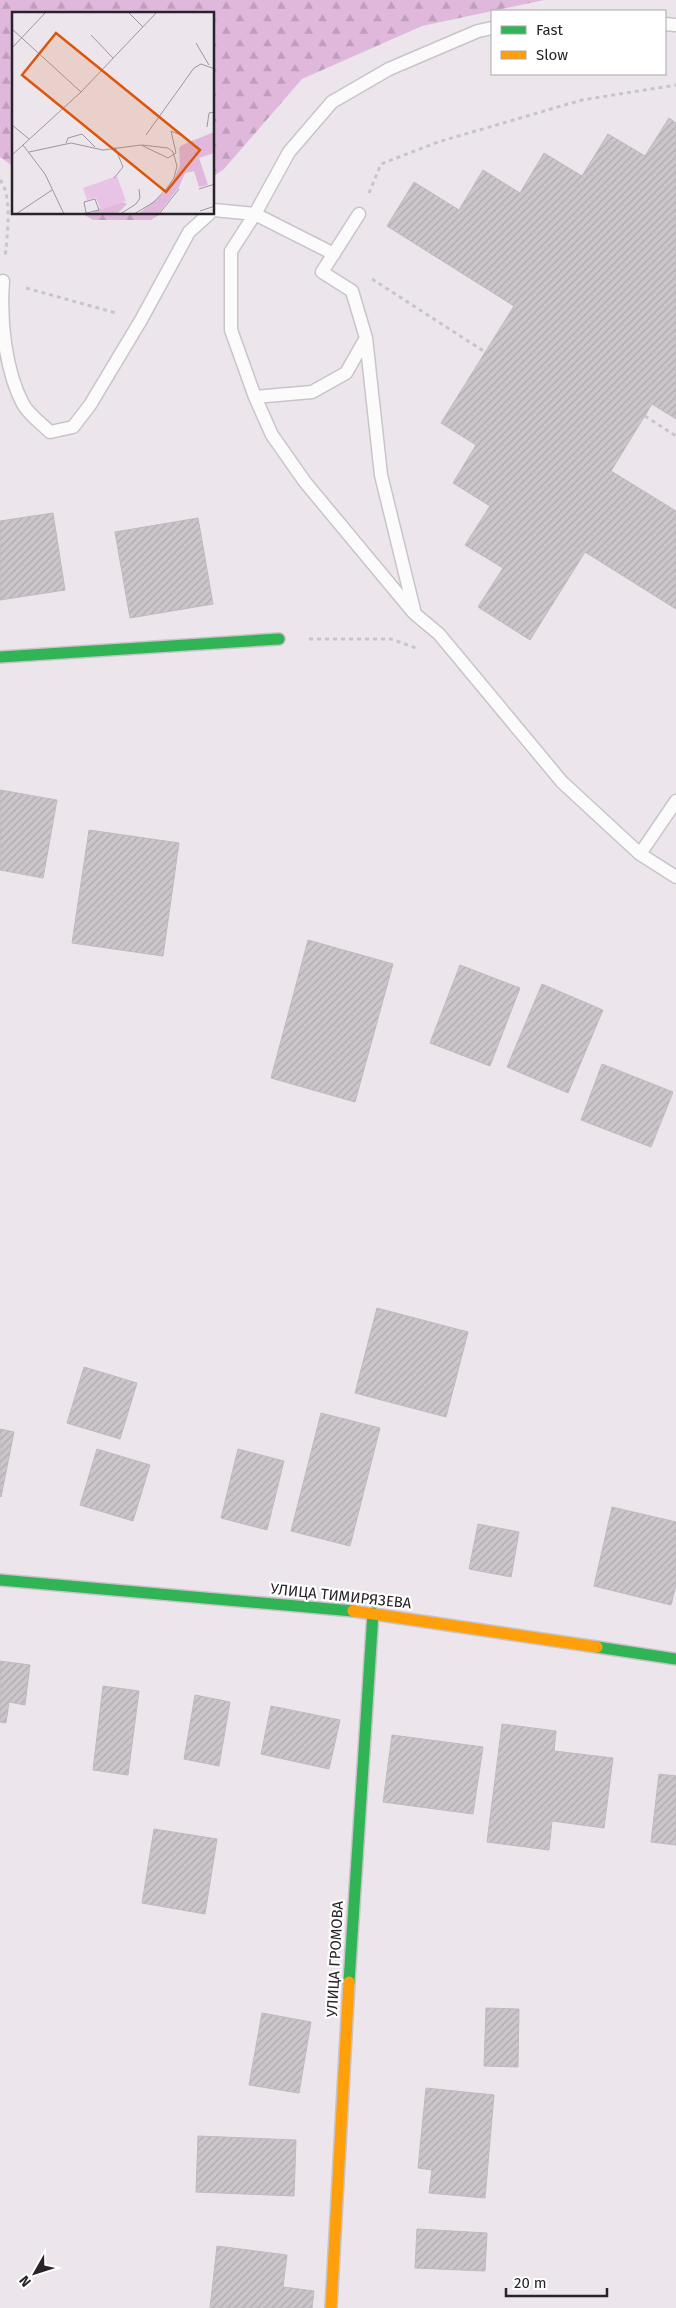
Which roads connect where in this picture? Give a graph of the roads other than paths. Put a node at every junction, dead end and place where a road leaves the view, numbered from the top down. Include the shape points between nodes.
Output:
1 (491, 28) edge
2 (215, 210) edge
3 (255, 214) junction
4 (360, 214) road end
5 (208, 215) edge
6 (334, 254) junction
7 (3, 281) road end
8 (366, 338) junction
9 (255, 397) junction
10 (415, 614) junction
11 (279, 639) road end
12 (0, 657) edge
13 (676, 801) edge
14 (640, 854) junction
15 (676, 877) edge
16 (0, 1580) edge
17 (374, 1613) junction
18 (676, 1659) edge
19 (331, 2308) edge

1 - 3 lane via 389,69 332,102 289,152
2 - 3 lane
3 - 6 lane
3 - 9 lane via 231,251 231,330
4 - 6 lane
5 - 7 lane via 189,232 141,320 90,405 73,427 50,432 24,406 8,367 0,298
6 - 8 lane via 322,272 352,291
8 - 9 lane via 346,373 312,392
8 - 10 lane via 381,474
9 - 10 lane via 272,434 305,482
10 - 14 lane via 439,634 562,782
11 - 12 street
13 - 14 lane
14 - 15 lane
16 - 17 street, УЛИЦА ТИМИРЯЗЕВА
17 - 18 street, УЛИЦА ТИМИРЯЗЕВА
17 - 19 street, УЛИЦА ГРОМОВА via 359,1802

